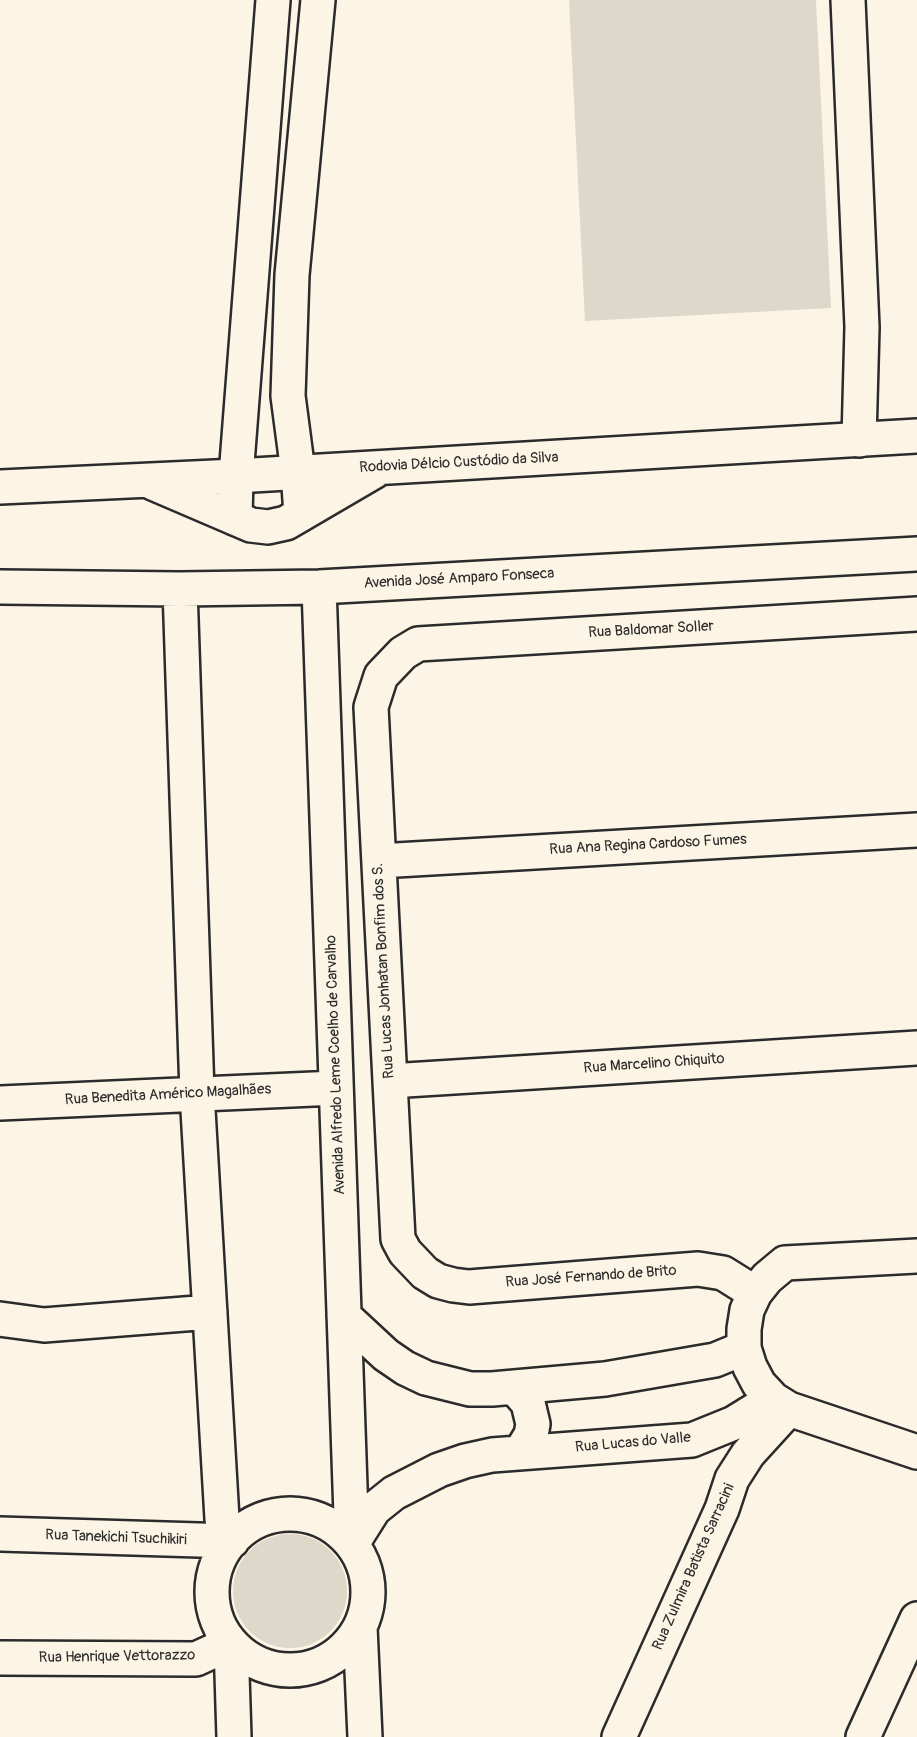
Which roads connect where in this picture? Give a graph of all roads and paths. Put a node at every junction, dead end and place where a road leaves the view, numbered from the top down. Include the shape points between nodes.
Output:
1 (273, 0) edge
2 (318, 0) edge
3 (848, 0) edge
4 (252, 270) junction
5 (292, 275) junction
6 (917, 436) edge
7 (859, 440) junction
8 (382, 467) junction
9 (298, 472) junction
10 (236, 476) junction
11 (146, 480) junction
12 (0, 487) edge
13 (301, 514) junction
14 (235, 518) junction
15 (917, 554) edge
16 (0, 586) edge
17 (320, 587) junction
18 (180, 589) junction
19 (917, 614) edge
20 (391, 664) joint
21 (917, 830) edge
22 (379, 861) junction
23 (917, 1048) edge
24 (390, 1081) junction
25 (336, 1088) junction
26 (198, 1093) junction
27 (0, 1103) edge
28 (917, 1257) edge
29 (425, 1273) joint
30 (755, 1293) junction
31 (210, 1312) junction
32 (344, 1316) junction
33 (0, 1319) edge
34 (744, 1348) junction
35 (514, 1387) junction
36 (781, 1404) junction
37 (917, 1452) edge
38 (520, 1453) junction
39 (0, 1534) edge
40 (232, 1541) junction
41 (352, 1544) junction
42 (917, 1618) edge
43 (360, 1627) junction
44 (231, 1643) junction
45 (0, 1658) edge
46 (234, 1737) edge
47 (365, 1737) edge
48 (619, 1737) edge
49 (862, 1737) edge

1 - 4 street
2 - 5 street
3 - 7 street via 862,327
4 - 5 street
4 - 10 street
5 - 9 street via 288,396
6 - 7 street, Rodovia Délcio Custódio da Silva
7 - 8 street, Rodovia Délcio Custódio da Silva
8 - 9 street, Rodovia Délcio Custódio da Silva
8 - 13 street
9 - 10 street, Rodovia Délcio Custódio da Silva
9 - 13 street
10 - 11 street, Rodovia Délcio Custódio da Silva
10 - 14 street
11 - 12 street, Rodovia Délcio Custódio da Silva
11 - 14 street
13 - 14 street via 268,527
15 - 17 street, Avenida José Amparo Fonseca
16 - 18 street, Avenida José Amparo Fonseca
17 - 18 street, Avenida José Amparo Fonseca
17 - 25 street, Avenida Alfredo Leme Coelho de Carvalho
18 - 26 street
19 - 20 street, Rua Baldomar Soller via 418,645
20 - 22 street, Rua Lucas Jonhatan Bonfim dos S. via 381,676 371,706
21 - 22 street, Rua Ana Regina Cardoso Fumes
22 - 24 street, Rua Lucas Jonhatan Bonfim dos S.
23 - 24 street, Rua Marcelino Chiquito
24 - 29 street, Rua Lucas Jonhatan Bonfim dos S. via 398,1239 409,1258
25 - 26 street, Rua Benedita Américo Magalhães
25 - 32 street, Avenida Alfredo Leme Coelho de Carvalho
26 - 27 street, Rua Benedita Américo Magalhães
26 - 31 street
28 - 30 street via 785,1263
29 - 30 street, Rua José Fernando de Brito via 453,1286 469,1287 698,1269 723,1273
30 - 34 street via 747,1310
31 - 33 street via 44,1325
31 - 40 street via 222,1519
32 - 35 street via 386,1355 426,1378 470,1389
32 - 41 street, Avenida Alfredo Leme Coelho de Carvalho
34 - 35 street via 715,1360 605,1379
34 - 36 street via 759,1384
35 - 38 street via 528,1403 533,1424
36 - 37 street
36 - 38 street, Rua Lucas do Valle via 692,1440
36 - 48 street, Rua Zulmira Batista Sarracini via 732,1479
38 - 41 street, Rua Lucas do Valle via 465,1461 416,1480 374,1509
39 - 40 street, Rua Tanekichi Tsuchikiri
40 - 41 street via 254,1523 289,1514 324,1522
40 - 44 street via 218,1563 213,1581 215,1614
41 - 43 street via 367,1575 366,1611
42 - 49 street
43 - 44 street via 338,1654 306,1669 288,1671 264,1666
43 - 47 street
44 - 45 street, Rua Henrique Vettorazzo via 196,1659
44 - 46 street

